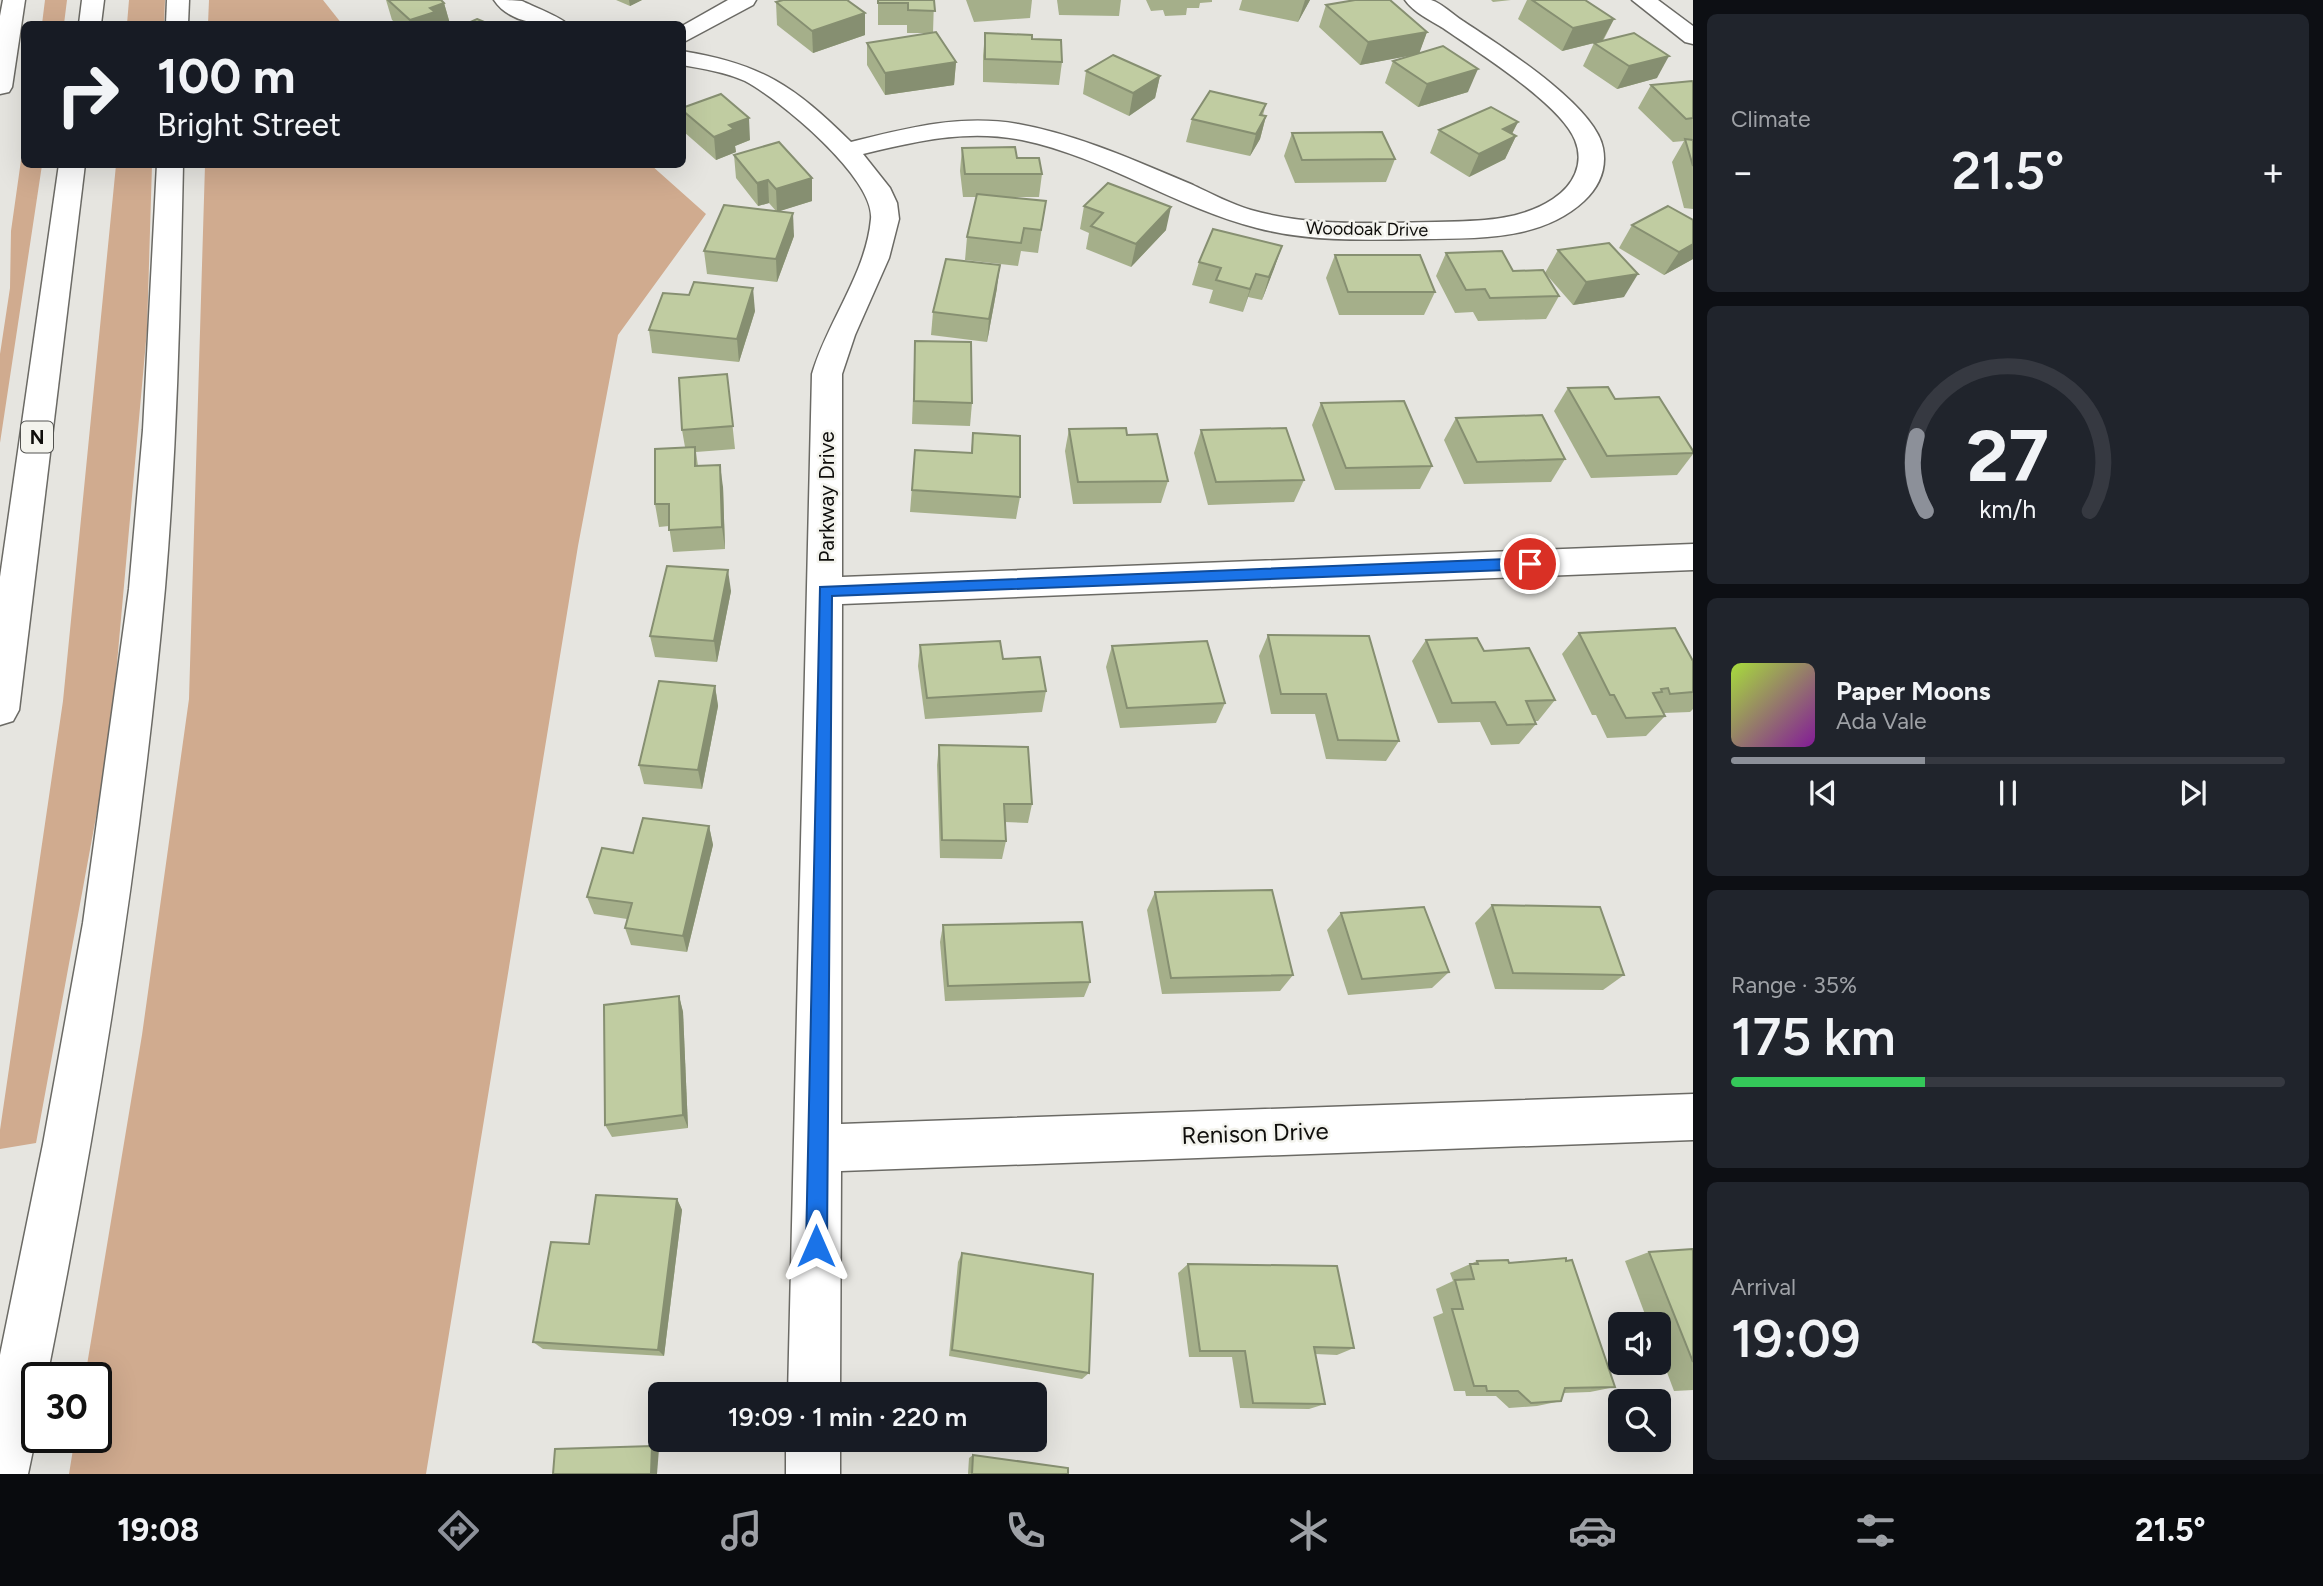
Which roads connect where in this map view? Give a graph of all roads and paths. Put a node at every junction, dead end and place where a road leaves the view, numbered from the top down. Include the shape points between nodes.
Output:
1 (14, 0) edge
2 (93, 0) edge
3 (178, 0) edge
4 (505, 0) edge
5 (745, 0) edge
6 (1416, 0) edge
7 (1643, 0) edge
8 (90, 21) edge
9 (177, 21) edge
10 (547, 21) edge
11 (686, 34) edge
12 (1693, 37) edge
13 (686, 59) edge
14 (0, 88) edge
15 (845, 151) junction
16 (71, 168) edge
17 (170, 168) edge
18 (1693, 557) edge
19 (825, 591) junction
20 (0, 710) edge
21 (1693, 1117) edge
22 (817, 1148) junction
23 (814, 1382) edge
24 (813, 1452) edge
25 (1, 1474) edge
26 (813, 1474) edge

1 - 14 main road
2 - 8 main road
3 - 9 main road
4 - 10 main road
5 - 11 main road
6 - 15 main road, Woodoak Drive via 1522,74 1570,114 1588,139 1592,161 1587,182 1567,204 1539,219 1501,228 1328,233 1237,214 1091,152 996,128 933,129
7 - 12 main road
13 - 15 main road, Parkway Drive via 724,65 756,78
15 - 19 main road, Parkway Drive via 871,179 885,218 874,259 833,347 827,374
16 - 20 main road, N
17 - 25 main road via 155,492 118,835 60,1188
18 - 19 main road
19 - 22 main road, Parkway Drive
21 - 22 main road, Renison Drive
22 - 23 main road, Parkway Drive
24 - 26 main road

